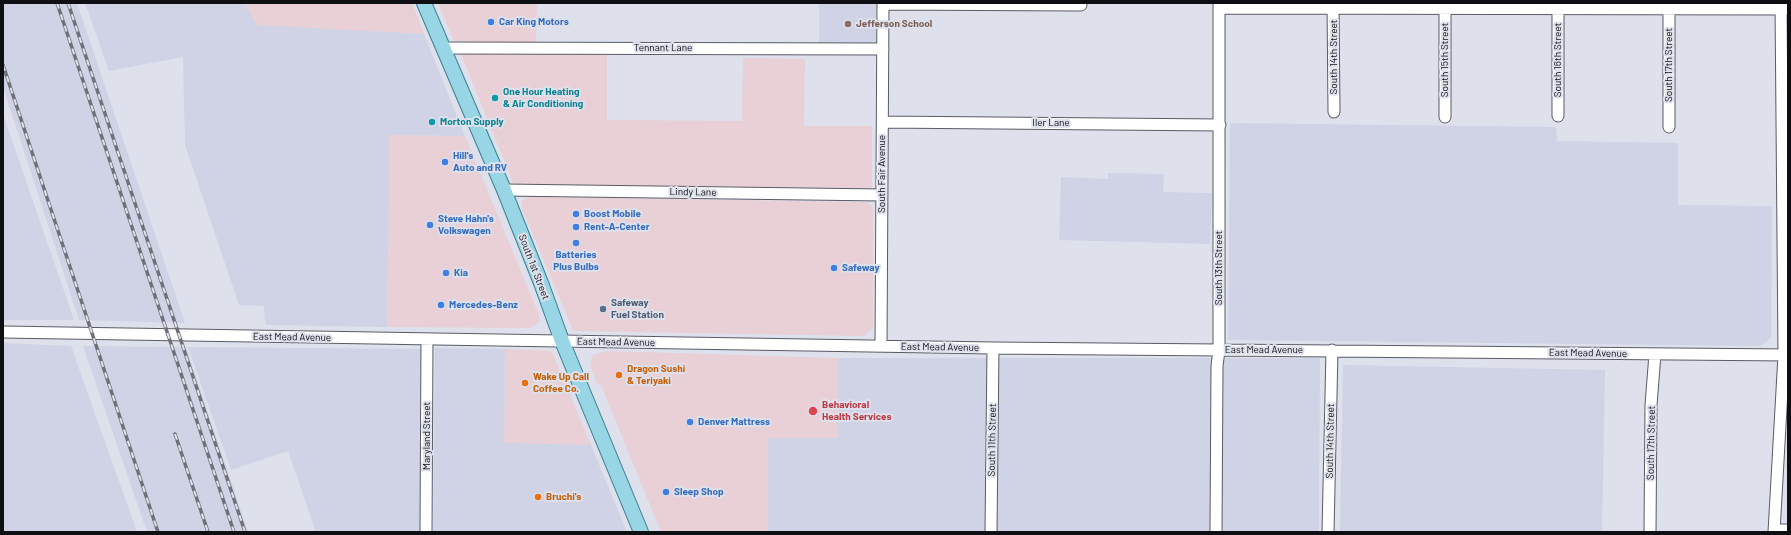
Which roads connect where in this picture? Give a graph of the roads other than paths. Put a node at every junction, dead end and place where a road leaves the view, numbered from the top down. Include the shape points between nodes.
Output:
1 (424, 3) edge
2 (883, 4) edge
3 (1082, 5) dead end
4 (1219, 6) edge
5 (1333, 6) edge
6 (1445, 6) edge
7 (1558, 6) edge
8 (1669, 6) edge
9 (1783, 7) edge
10 (443, 48) junction
11 (882, 50) junction
12 (1334, 112) dead end
13 (1558, 116) dead end
14 (1445, 117) dead end
15 (883, 122) junction
16 (1220, 125) junction
17 (1669, 127) dead end
18 (504, 190) junction
19 (882, 195) junction
20 (3, 332) edge
21 (427, 339) junction
22 (562, 341) junction
23 (881, 346) junction
24 (993, 348) junction
25 (1219, 350) junction
26 (1332, 350) junction
27 (1655, 354) junction
28 (1786, 355) edge
29 (1788, 530) edge
30 (1774, 531) edge
31 (426, 532) edge
32 (641, 532) edge
33 (991, 532) edge
34 (1216, 532) edge
35 (1328, 532) edge
36 (1650, 532) edge

1 - 10 main road, South 1st Street
2 - 3 street
2 - 11 street, South Fair Avenue
4 - 5 street
4 - 16 street, South 13th Street
5 - 6 street
5 - 12 street, South 14th Street
6 - 7 street
6 - 14 street, South 15th Street
7 - 8 street
7 - 13 street, South 16th Street
8 - 9 street
8 - 17 street, South 17th Street
9 - 28 street
10 - 11 street, Tennant Lane
10 - 18 main road, South 1st Street
11 - 15 street, South Fair Avenue
15 - 16 street, Iler Lane
15 - 19 street, South Fair Avenue
16 - 25 street, South 13th Street
18 - 19 street, Lindy Lane
18 - 22 main road, South 1st Street
19 - 23 street, South Fair Avenue
20 - 21 street, East Mead Avenue
21 - 22 street, East Mead Avenue
21 - 31 street, Maryland Street
22 - 23 street, East Mead Avenue
22 - 32 main road, South 1st Street
23 - 24 street, East Mead Avenue
24 - 25 street, East Mead Avenue
24 - 33 street, South 11th Street
25 - 26 street, East Mead Avenue
25 - 34 street, South 13th Street
26 - 27 street, East Mead Avenue
26 - 35 street, South 14th Street
27 - 28 street, East Mead Avenue
27 - 36 street, South 17th Street
28 - 30 street
29 - 30 street

